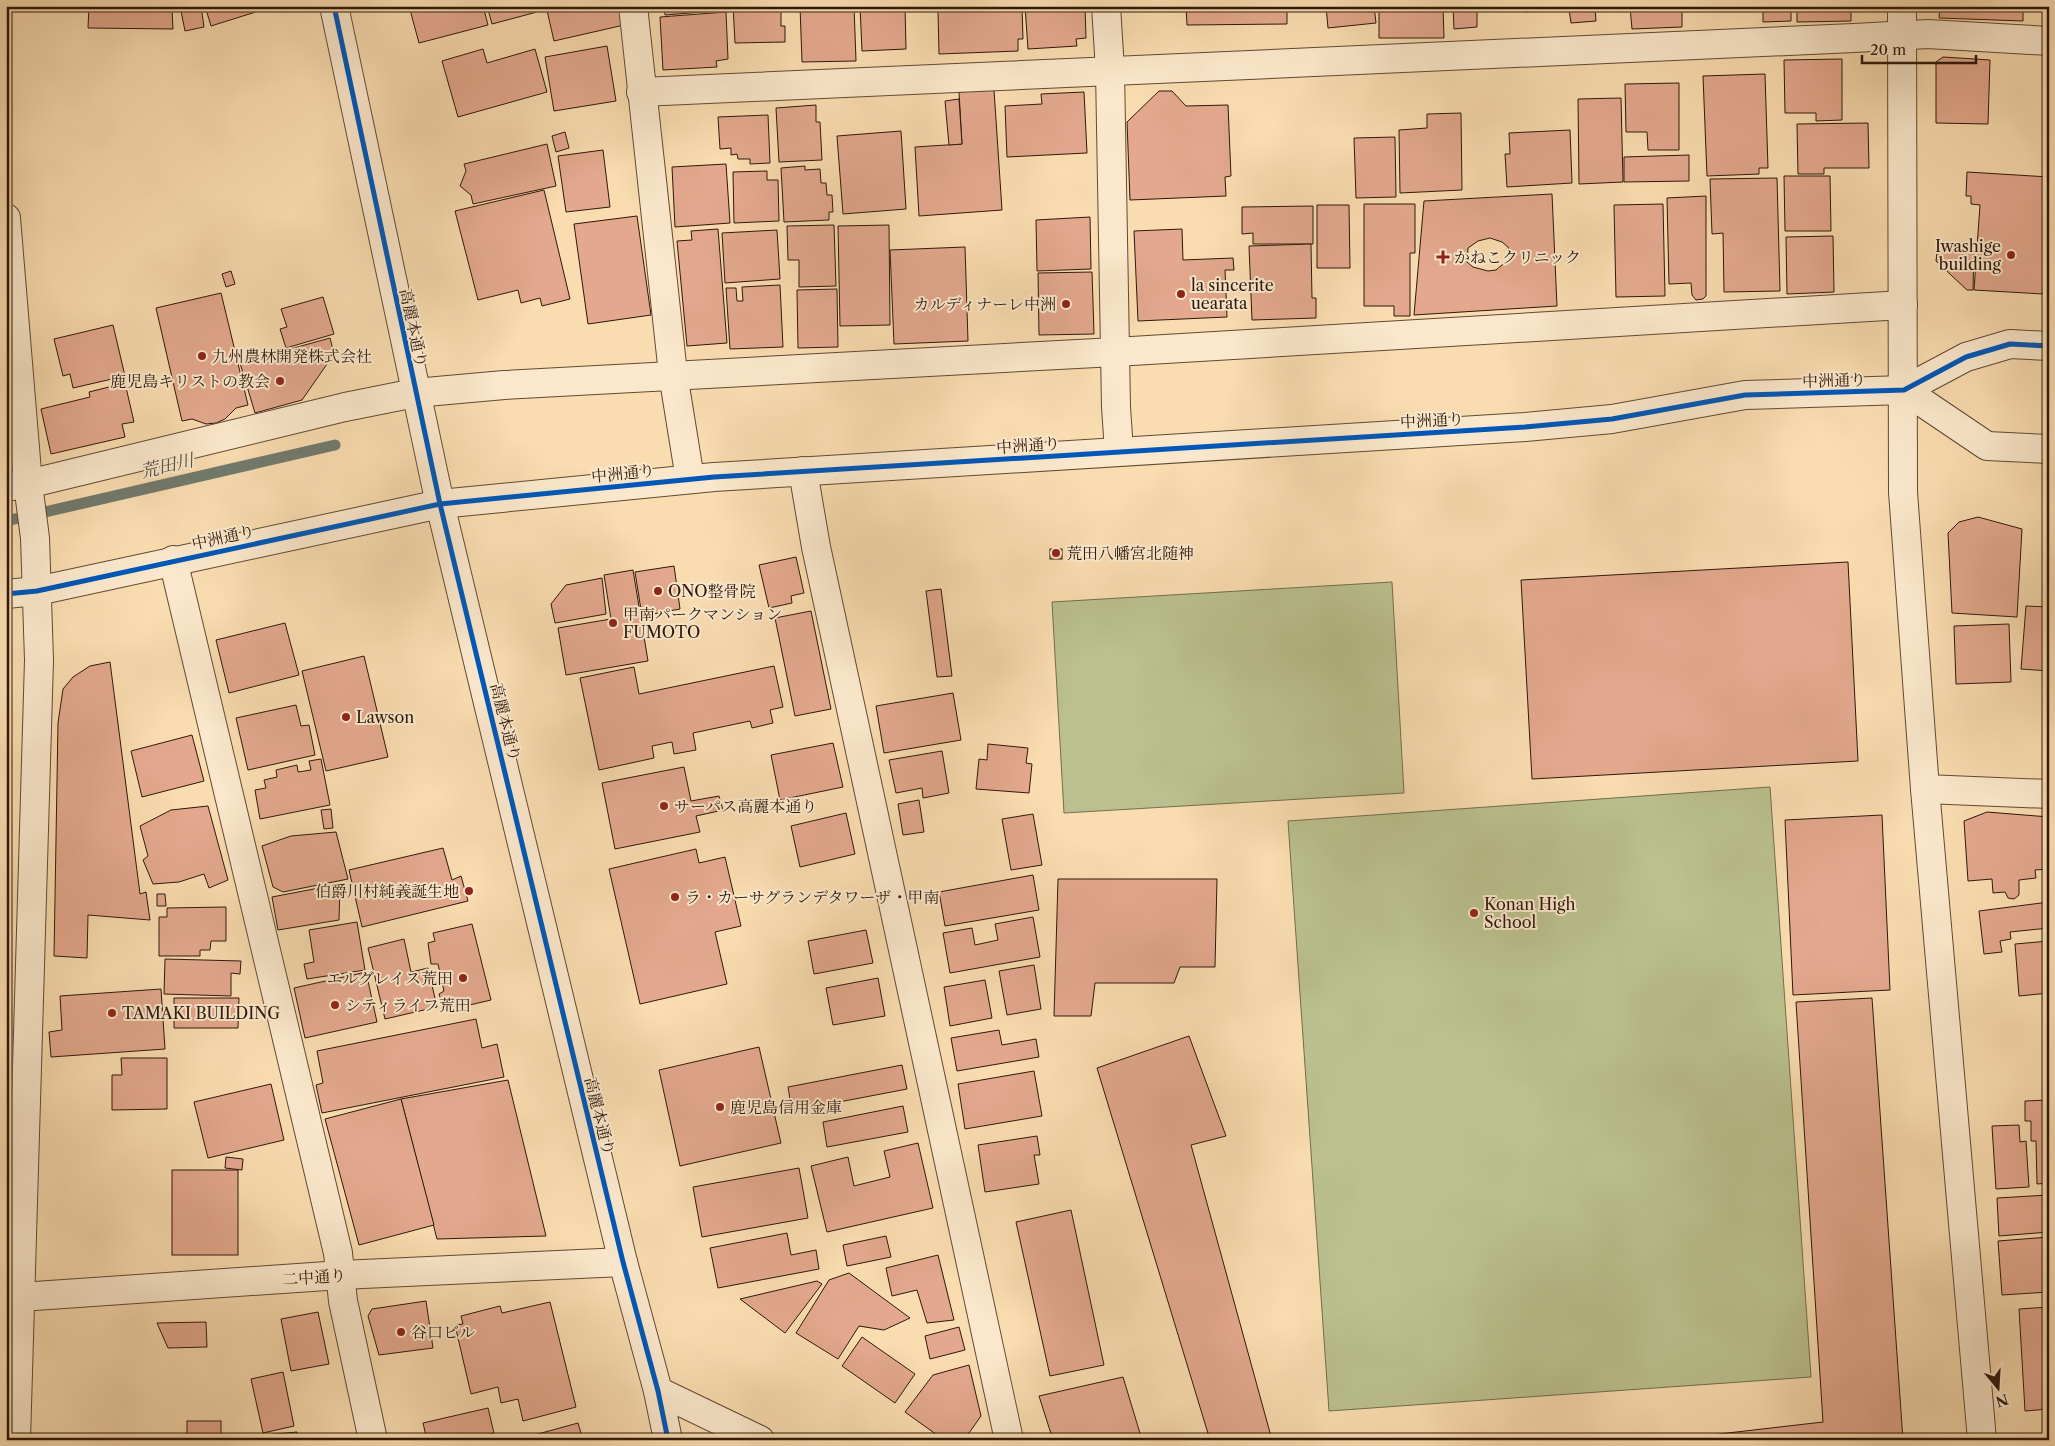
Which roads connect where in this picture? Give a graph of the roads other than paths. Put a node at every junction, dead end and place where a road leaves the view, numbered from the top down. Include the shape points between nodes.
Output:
1 (334, 6) edge
2 (633, 6) edge
3 (1106, 6) edge
4 (1902, 6) edge
5 (1902, 34) junction
6 (2049, 41) edge
7 (1110, 70) junction
8 (642, 92) junction
9 (6, 218) edge
10 (9, 301) edge
11 (1903, 306) junction
12 (2049, 346) edge
13 (1115, 352) junction
14 (673, 374) junction
15 (1904, 390) junction
16 (416, 393) junction
17 (2049, 449) edge
18 (1119, 451) junction
19 (803, 471) junction
20 (690, 479) junction
21 (22, 488) edge
22 (440, 504) junction
23 (173, 560) junction
24 (36, 591) junction
25 (6, 594) edge
26 (1925, 788) junction
27 (2049, 794) edge
28 (16, 1098) edge
29 (623, 1262) junction
30 (341, 1275) junction
31 (13, 1298) edge
32 (658, 1391) junction
33 (16, 1440) edge
34 (373, 1440) edge
35 (668, 1440) edge
36 (760, 1440) edge
37 (1009, 1440) edge
38 (1982, 1440) edge

1 - 16 street, 高麗本通り
2 - 8 street
3 - 7 street
4 - 5 street
5 - 6 street
5 - 7 street
5 - 11 street
7 - 8 street
7 - 13 street
8 - 14 street
9 - 10 street
10 - 21 street
11 - 13 street
11 - 15 street
12 - 15 street, 中洲通り via 2010,344 1966,357
13 - 14 street
13 - 18 street
14 - 16 street
14 - 20 street
15 - 17 street via 1987,446
15 - 18 street, 中洲通り via 1745,395 1612,419 1525,427
15 - 26 street via 1903,492
16 - 21 street via 345,407
16 - 22 street, 高麗本通り
18 - 19 street, 中洲通り
19 - 20 street, 中洲通り
19 - 37 street via 816,547
20 - 22 street, 中洲通り
21 - 24 street via 34,527
22 - 23 street, 中洲通り
22 - 29 street, 高麗本通り
23 - 24 street, 中洲通り
23 - 30 street
24 - 25 street, 中洲通り
24 - 28 street via 38,676
26 - 27 street
26 - 38 street
28 - 31 street
29 - 30 street, 二中通り
29 - 32 street, 高麗本通り
30 - 31 street, 二中通り
30 - 34 street via 343,1301
31 - 33 street
32 - 35 street, 高麗本通り
32 - 36 street

